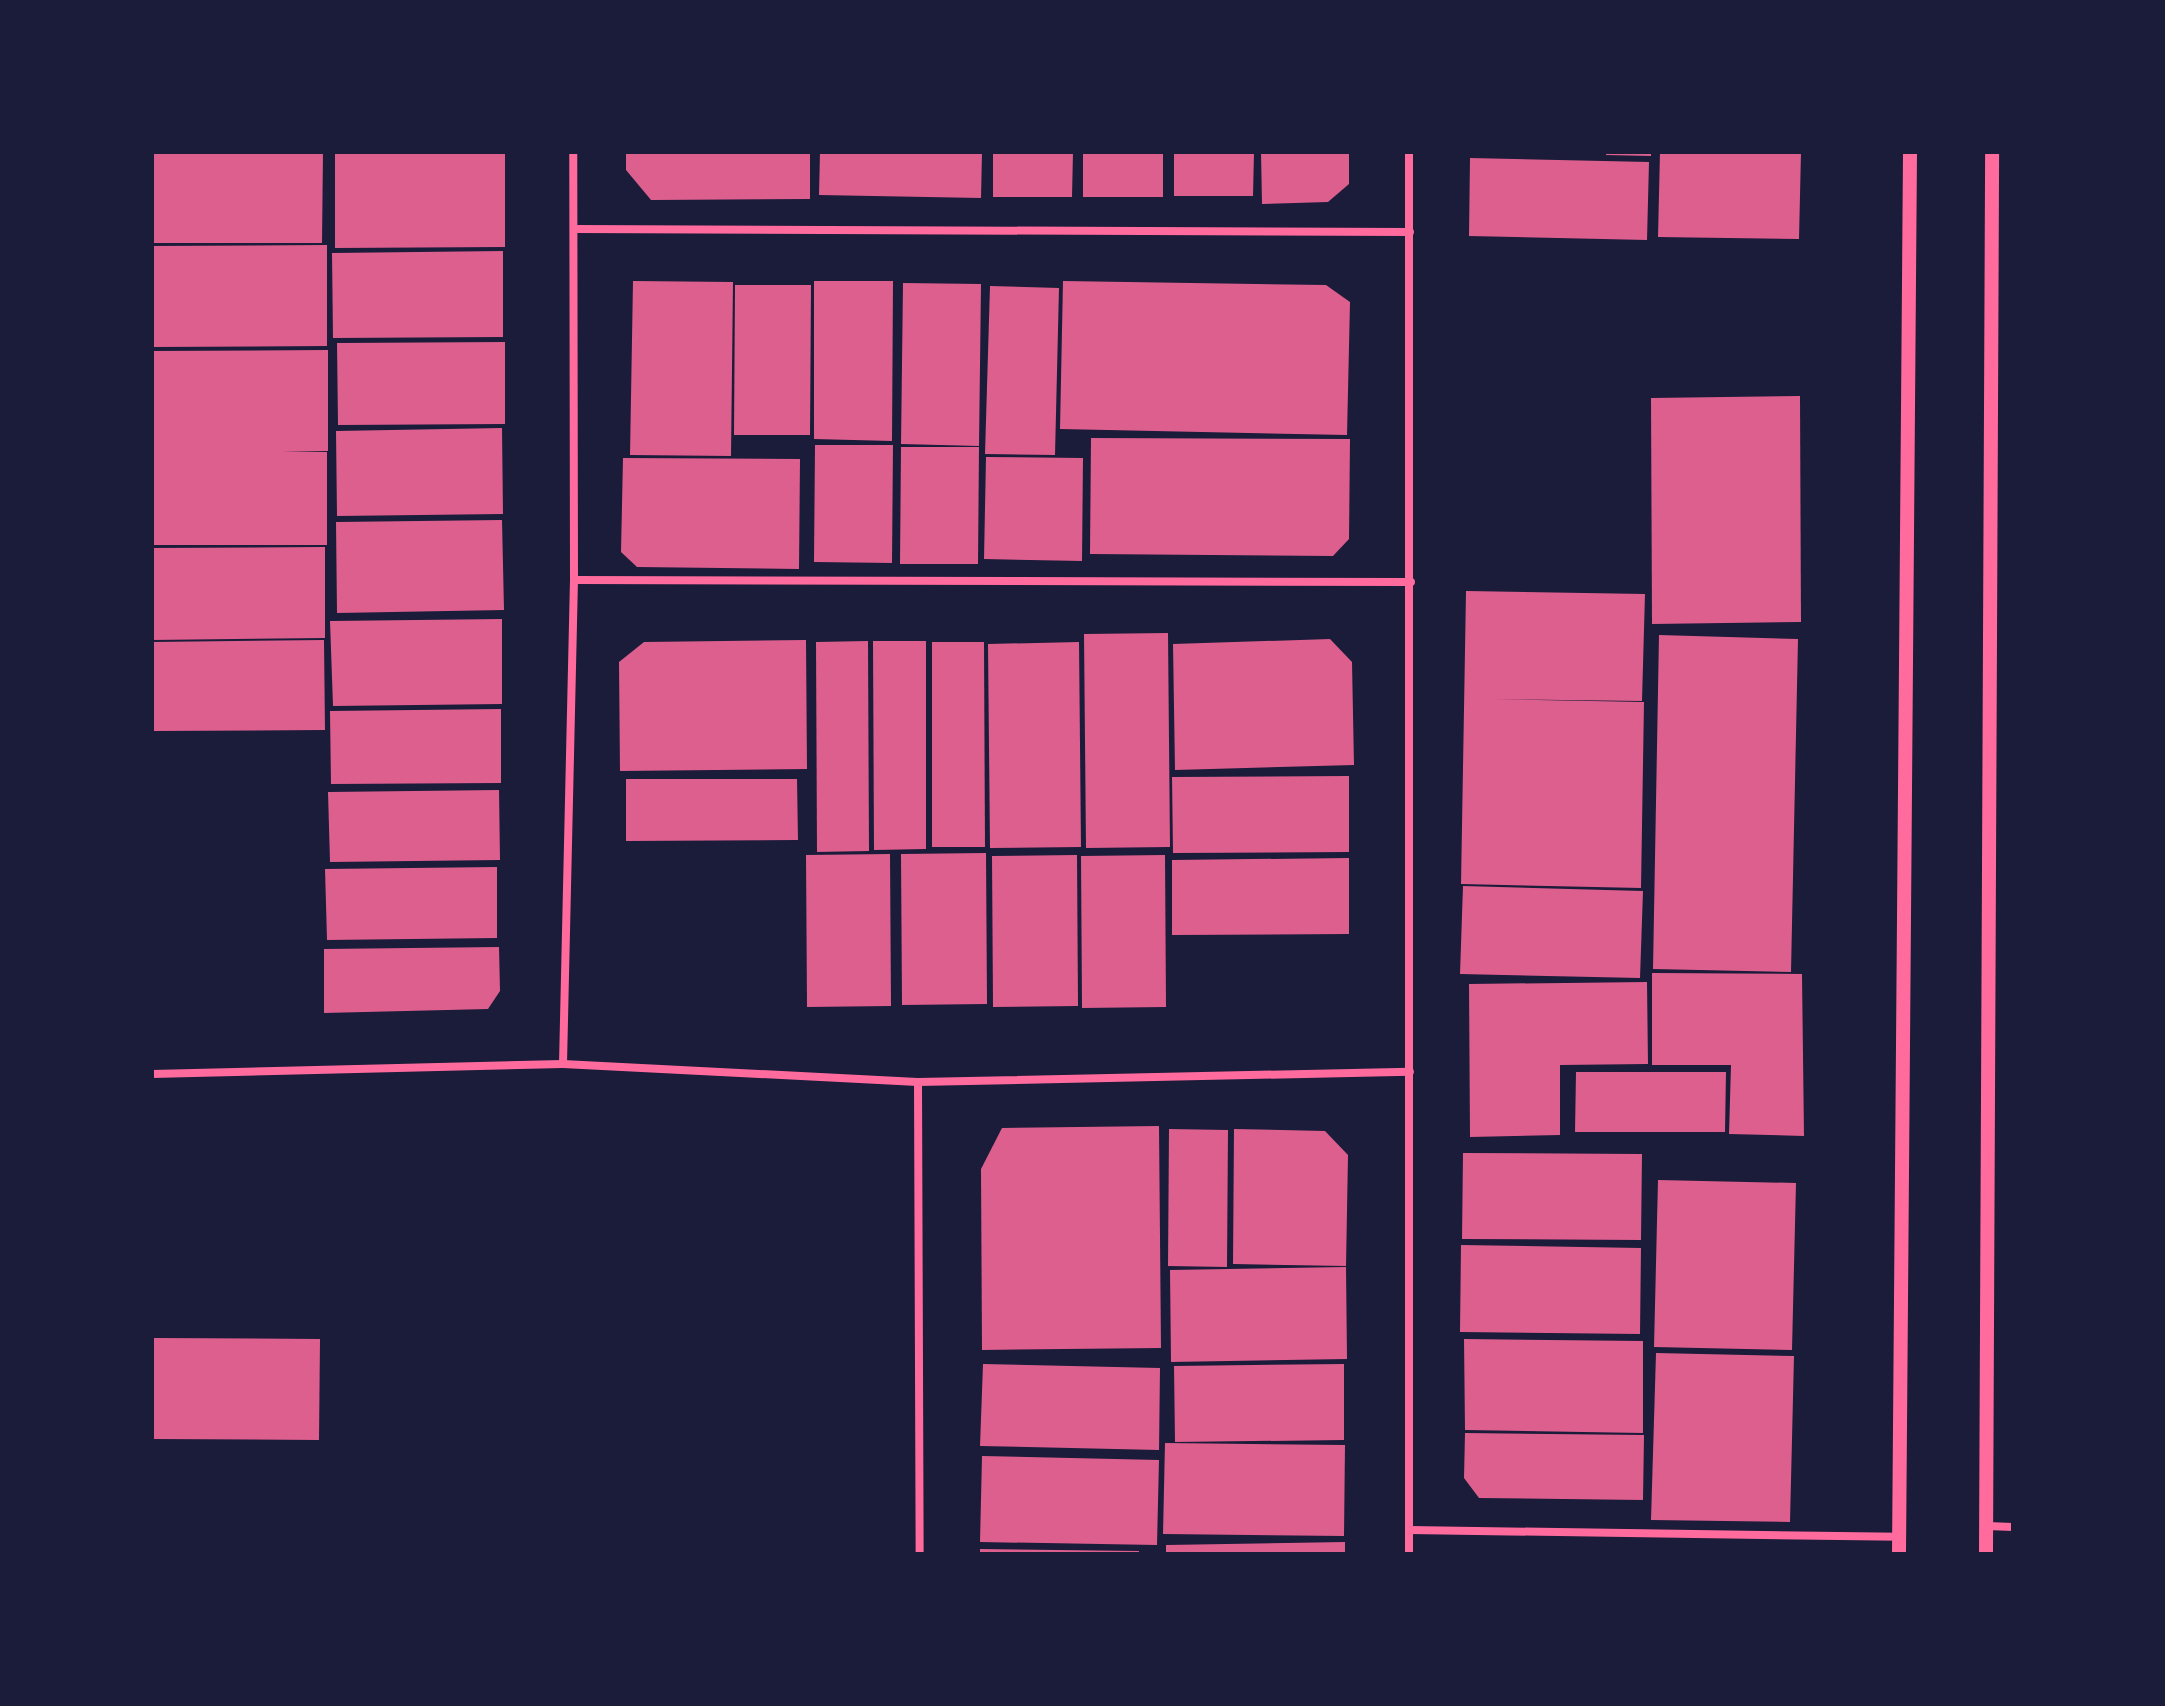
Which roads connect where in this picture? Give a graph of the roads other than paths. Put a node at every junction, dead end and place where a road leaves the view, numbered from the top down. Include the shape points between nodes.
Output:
1 (573, 152) edge
2 (1409, 152) edge
3 (1910, 152) edge
4 (1992, 152) edge
5 (574, 229) junction
6 (1410, 232) junction
7 (574, 580) junction
8 (1411, 582) junction
9 (563, 1064) junction
10 (1410, 1072) junction
11 (152, 1074) edge
12 (918, 1082) junction
13 (1987, 1526) junction
14 (2013, 1527) edge
15 (1409, 1530) junction
16 (1899, 1537) junction
17 (920, 1554) edge
18 (1409, 1554) edge
19 (1899, 1554) edge
20 (1986, 1554) edge

1 - 5 street
2 - 6 street
3 - 16 street
4 - 13 street
5 - 6 street
5 - 7 street
6 - 8 street
7 - 8 street
7 - 9 street
8 - 10 street
9 - 11 street
9 - 12 street
10 - 12 street
10 - 15 street
12 - 17 street
13 - 14 street
13 - 20 street
15 - 16 street
15 - 18 street
16 - 19 street

